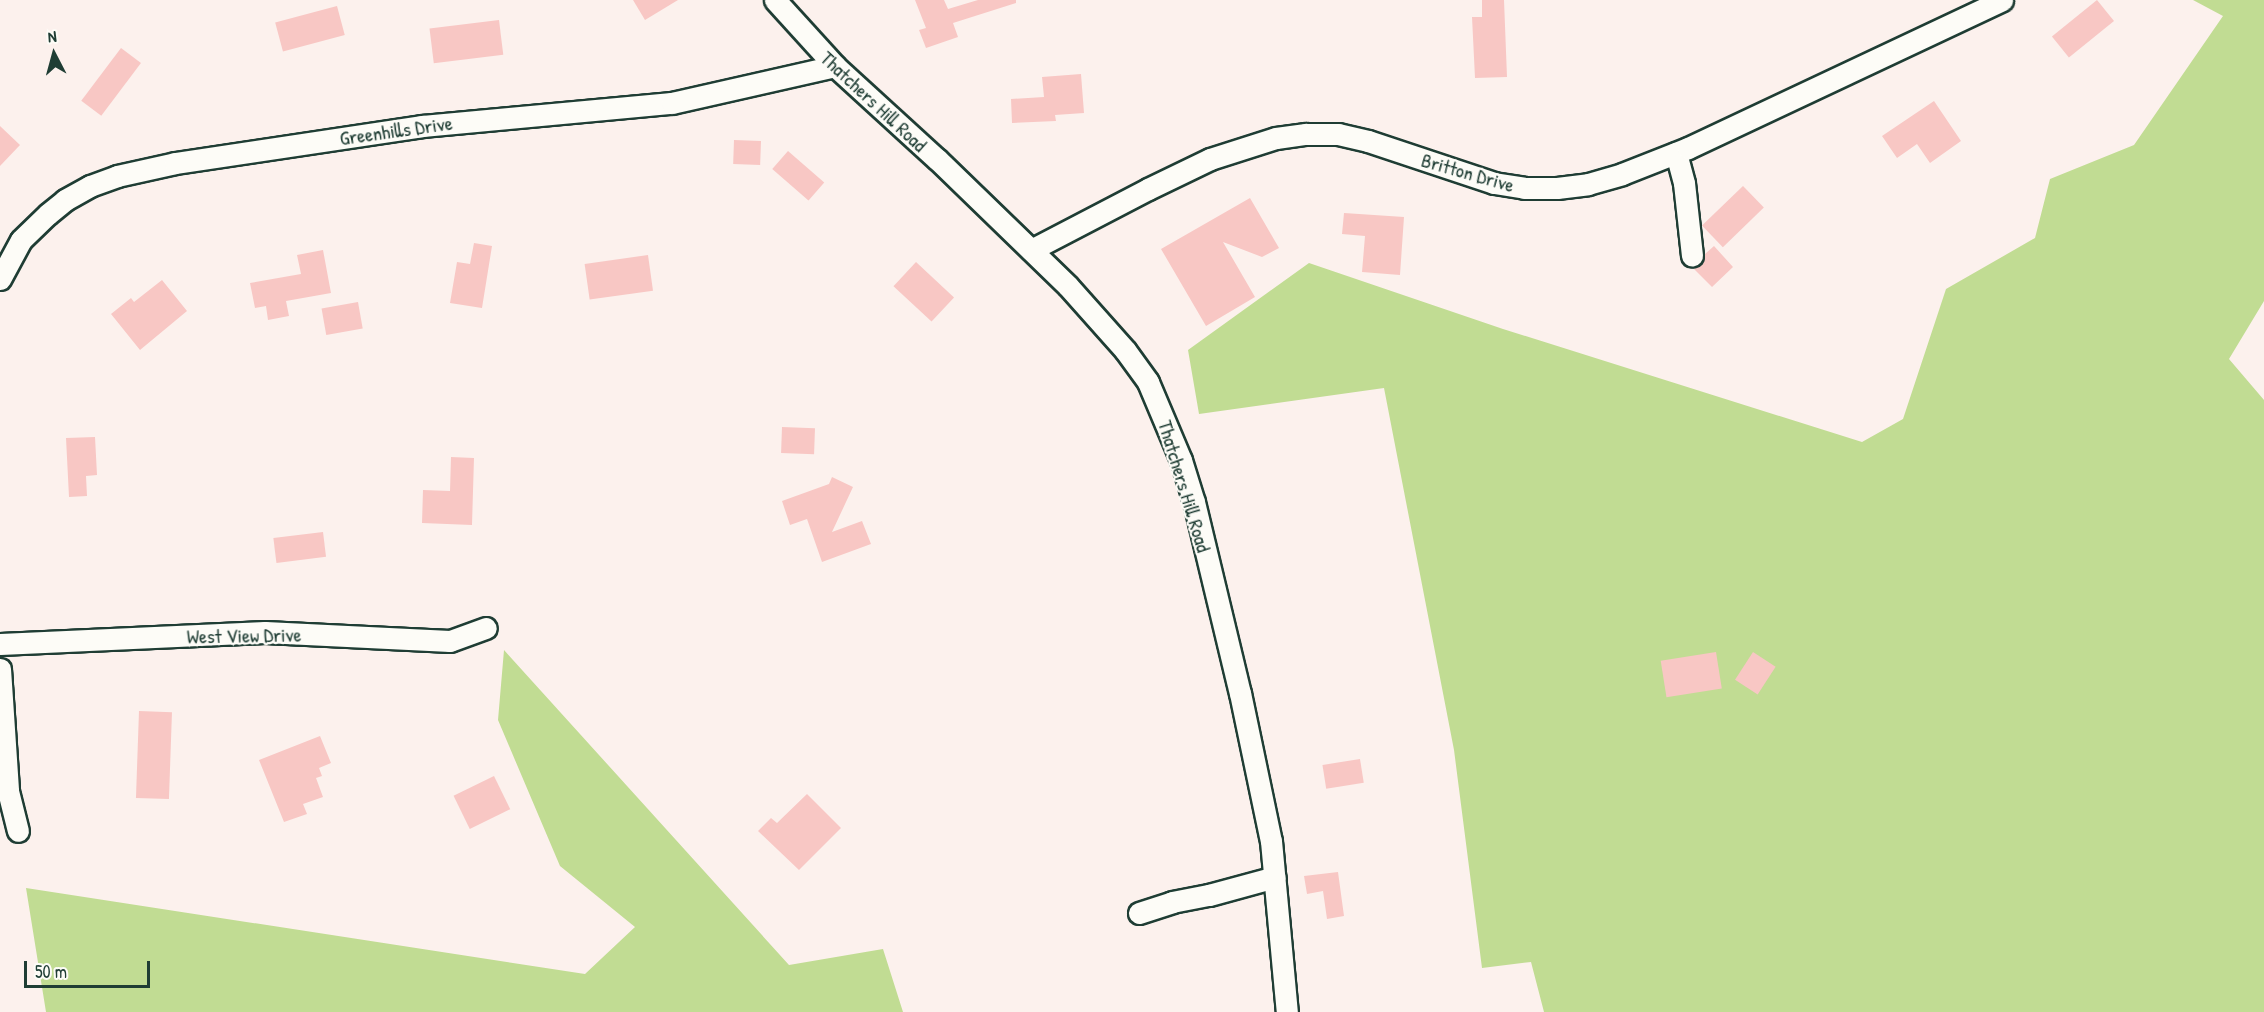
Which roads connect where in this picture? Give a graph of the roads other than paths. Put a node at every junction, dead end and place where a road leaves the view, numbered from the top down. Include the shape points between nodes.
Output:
1 (775, 0) edge
2 (2002, 0) edge
3 (835, 66) junction
4 (1676, 153) junction
5 (1031, 250) junction
6 (1692, 256) dead end
7 (0, 279) edge
8 (486, 628) dead end
9 (0, 644) edge
10 (0, 669) edge
11 (18, 831) dead end
12 (1275, 877) junction
13 (1139, 913) dead end
14 (1287, 1012) edge

1 - 3 street, Thatchers Hill Road
2 - 4 street, Britton Drive
3 - 5 street, Thatchers Hill Road
3 - 7 street, Greenhills Drive via 672,103 422,126 117,176 90,186 48,214 21,240
4 - 5 street, Britton Drive via 1588,184 1524,188 1494,183 1348,137 1276,138 1210,159
4 - 6 street via 1684,183
5 - 12 street, Thatchers Hill Road via 1104,326 1148,382 1181,460 1240,693
8 - 9 street, West View Drive via 450,641 265,632
10 - 11 street via 8,791
12 - 13 street
12 - 14 street, Thatchers Hill Road

